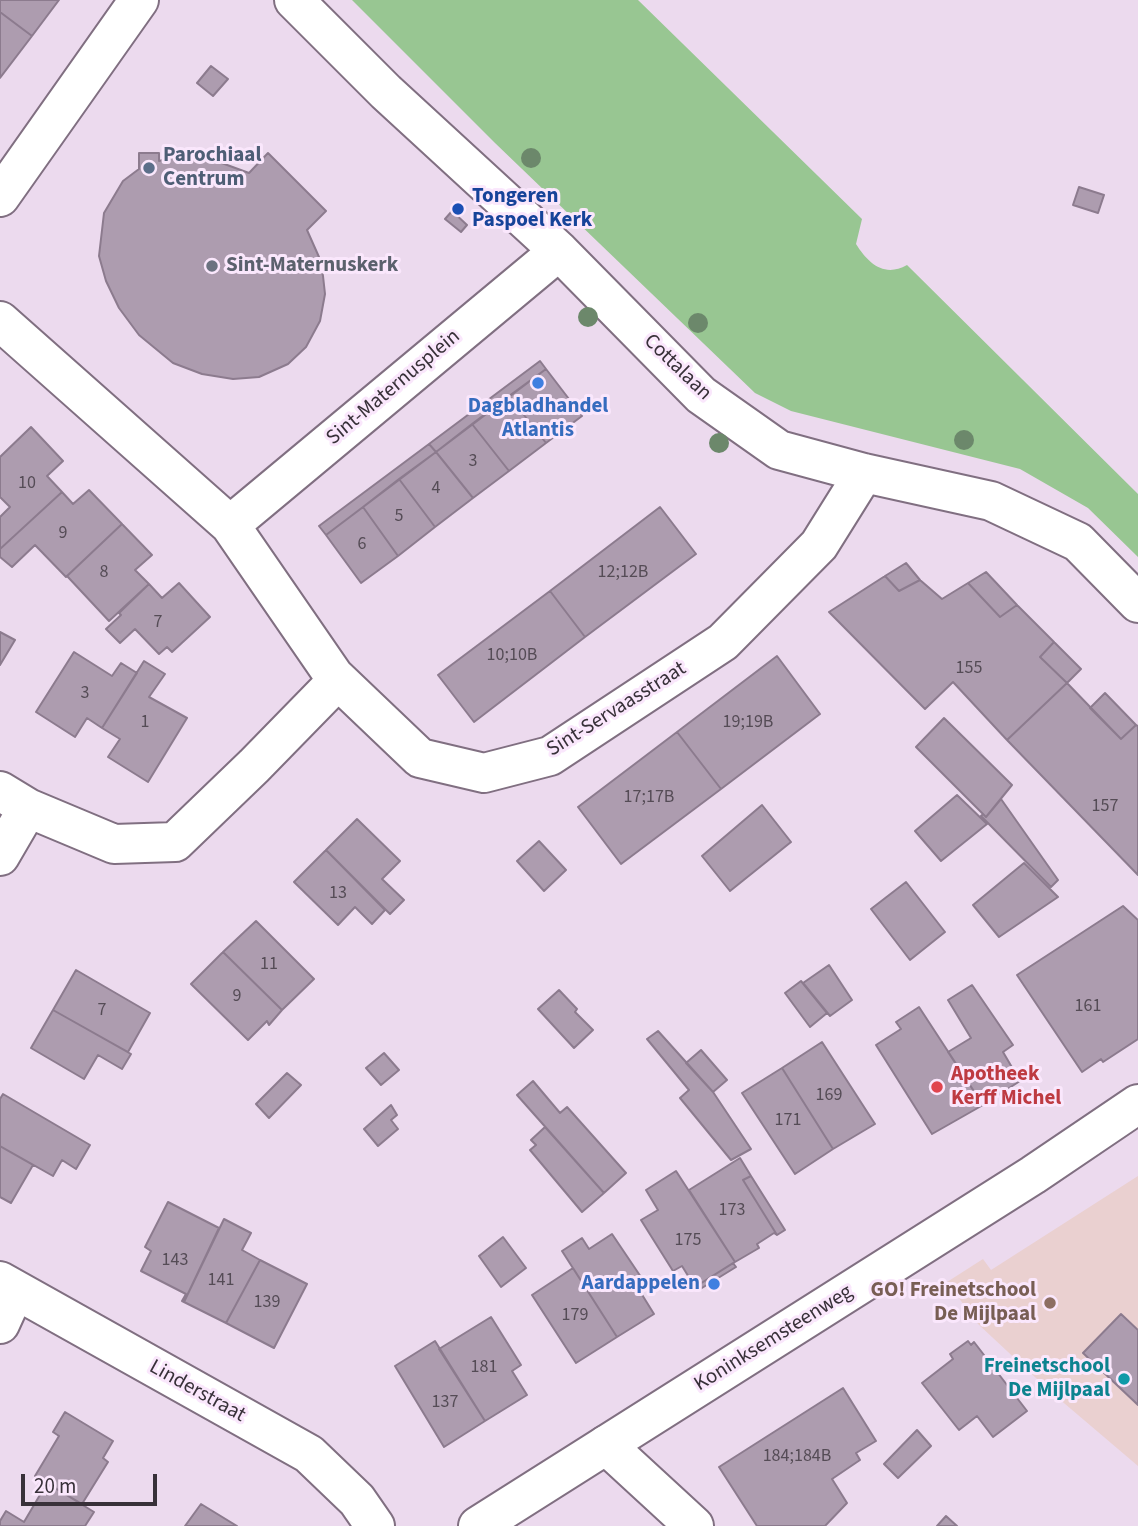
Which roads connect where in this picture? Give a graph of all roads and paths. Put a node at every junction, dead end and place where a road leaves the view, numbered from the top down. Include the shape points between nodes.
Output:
1 (139, 0) edge
2 (294, 0) edge
3 (0, 197) edge
4 (559, 251) junction
5 (0, 321) edge
6 (864, 474) junction
7 (230, 525) junction
8 (1138, 603) edge
9 (337, 681) junction
10 (14, 800) edge
11 (0, 856) edge
12 (1138, 1104) edge
13 (5, 1299) edge
14 (607, 1445) junction
15 (375, 1526) edge
16 (478, 1526) edge
17 (694, 1526) edge

1 - 3 street
2 - 4 street, Cottalaan via 386,92
4 - 6 street, Cottalaan via 701,395 779,450
4 - 7 street, Sint-Maternusplein
5 - 7 street
6 - 8 street, Cottalaan via 991,501 1078,542
6 - 9 street, Sint-Servaasstraat via 819,545 723,642 550,756 484,773 420,758
7 - 9 street
9 - 10 street via 175,842 114,844
10 - 11 street
12 - 14 street, Koninksemsteenweg
13 - 15 street, Linderstraat via 309,1454 357,1500
14 - 16 street, Koninksemsteenweg
14 - 17 street

